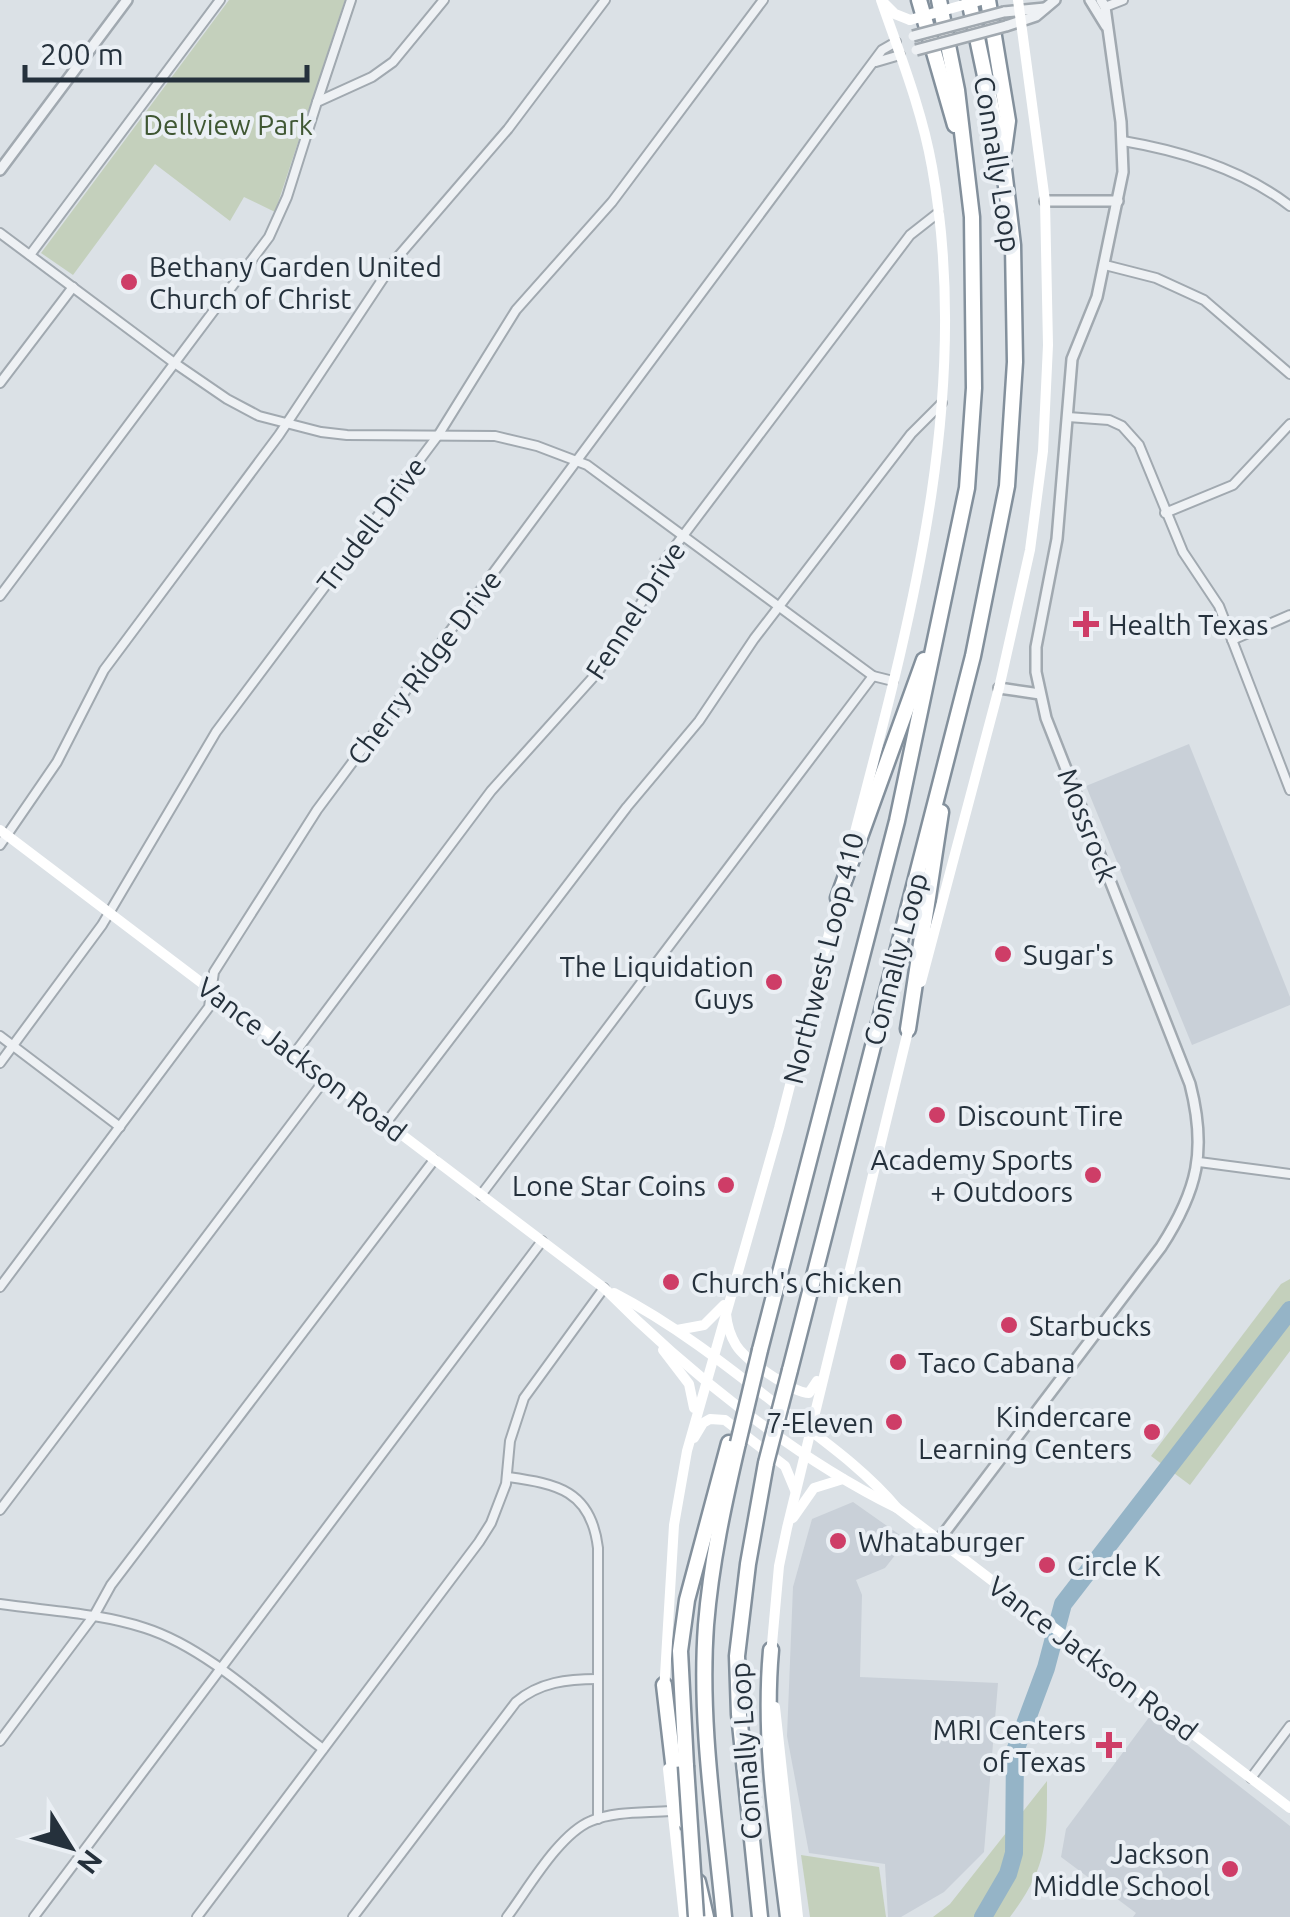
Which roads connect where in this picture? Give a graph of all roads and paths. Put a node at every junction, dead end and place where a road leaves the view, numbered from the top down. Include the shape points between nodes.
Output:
1 (128, 0) edge
2 (220, 0) edge
3 (351, 0) edge
4 (444, 0) edge
5 (604, 0) edge
6 (763, 0) edge
7 (881, 0) edge
8 (919, 0) edge
9 (939, 0) edge
10 (969, 0) edge
11 (984, 0) edge
12 (1055, 0) edge
13 (1090, 0) edge
14 (1123, 0) edge
15 (1019, 4) edge
16 (1103, 4) edge
17 (1045, 8) junction
18 (1022, 22) junction
19 (1106, 26) junction
20 (896, 42) junction
21 (900, 55) junction
22 (876, 62) junction
23 (317, 102) junction
24 (1123, 141) junction
25 (965, 154) junction
26 (1002, 161) junction
27 (0, 170) edge
28 (1118, 200) junction
29 (1045, 201) junction
30 (1290, 206) edge
31 (938, 213) junction
32 (0, 233) edge
33 (30, 255) junction
34 (1105, 264) junction
35 (72, 288) junction
36 (174, 362) junction
37 (1290, 374) edge
38 (0, 383) edge
39 (942, 403) junction
40 (1068, 417) junction
41 (287, 424) junction
42 (1290, 424) edge
43 (439, 434) junction
44 (578, 461) junction
45 (1165, 513) junction
46 (683, 534) junction
47 (0, 596) edge
48 (944, 602) junction
49 (780, 606) junction
50 (1290, 615) edge
51 (1232, 640) junction
52 (873, 676) junction
53 (893, 681) junction
54 (998, 688) junction
55 (1040, 694) junction
56 (947, 760) junction
57 (1286, 772) edge
58 (1290, 790) edge
59 (2, 837) edge
60 (838, 898) junction
61 (108, 912) junction
62 (211, 990) junction
63 (908, 1029) junction
64 (0, 1036) edge
65 (13, 1046) junction
66 (294, 1054) junction
67 (0, 1063) edge
68 (326, 1078) junction
69 (386, 1124) junction
70 (120, 1128) junction
71 (434, 1160) junction
72 (1199, 1162) junction
73 (1290, 1174) edge
74 (481, 1195) junction
75 (542, 1242) junction
76 (0, 1286) edge
77 (604, 1288) junction
78 (727, 1304) junction
79 (677, 1330) junction
80 (832, 1341) junction
81 (660, 1344) junction
82 (712, 1354) junction
83 (706, 1378) junction
84 (695, 1417) junction
85 (810, 1431) junction
86 (734, 1440) junction
87 (687, 1451) junction
88 (804, 1454) junction
89 (508, 1477) junction
90 (844, 1479) junction
91 (796, 1491) junction
92 (897, 1508) junction
93 (0, 1510) edge
94 (787, 1528) junction
95 (939, 1540) junction
96 (0, 1604) edge
97 (92, 1617) junction
98 (770, 1650) junction
99 (219, 1670) junction
100 (598, 1679) junction
101 (664, 1685) junction
102 (1290, 1726) edge
103 (0, 1741) edge
104 (323, 1750) junction
105 (1251, 1778) junction
106 (1290, 1808) edge
107 (670, 1811) junction
108 (598, 1819) junction
109 (752, 1845) junction
110 (34, 1917) edge
111 (197, 1917) edge
112 (352, 1917) edge
113 (507, 1917) edge
114 (684, 1917) edge
115 (696, 1917) edge
116 (706, 1917) edge
117 (724, 1917) edge
118 (760, 1917) edge
119 (770, 1917) edge
120 (788, 1917) edge
121 (798, 1917) edge

1 - 27 street
2 - 33 street
3 - 23 street
4 - 23 street via 394,62
5 - 41 street via 508,130 396,259
6 - 43 street, Trudell Drive via 612,202 516,310
7 - 11 main road, bridge via 910,20
7 - 20 main road, Northwest Loop 410
8 - 25 highway
9 - 25 highway, Connally Loop
10 - 26 highway, Connally Loop
11 - 26 highway via 1008,121
12 - 17 street
13 - 19 street, Mossrock
14 - 16 street
15 - 17 street, Cherry Ridge Drive
15 - 18 main road
15 - 20 street, Cherry Ridge Drive, bridge
16 - 19 street, Mossrock
17 - 18 street
18 - 21 street, bridge
18 - 29 main road
19 - 24 street, Mossrock
20 - 21 main road, Northwest Loop 410
20 - 22 street, Cherry Ridge Drive
21 - 22 street
21 - 31 main road, Northwest Loop 410 via 924,131
22 - 44 street, Cherry Ridge Drive
23 - 36 street via 276,223
24 - 28 street, Mossrock
24 - 30 street via 1217,166
25 - 48 highway, Connally Loop via 975,287 973,432
26 - 56 highway, Connally Loop via 1014,263 1012,427 992,570
28 - 29 street
28 - 34 street, Mossrock
29 - 54 main road via 1043,450 1030,550
31 - 39 main road, Northwest Loop 410
31 - 46 street, Fennel Drive via 910,235
32 - 33 street
33 - 35 street
34 - 37 street via 1204,300
34 - 40 street, Mossrock via 1072,358
35 - 36 street
35 - 38 street
36 - 41 street via 248,411
36 - 47 street
39 - 49 street via 910,434
39 - 53 main road, Northwest Loop 410 via 924,549
40 - 45 street via 1109,420 1133,435
40 - 55 street, Mossrock via 1057,539 1036,647
41 - 43 street via 347,436
41 - 59 street via 104,670 57,762
42 - 45 street via 1233,485
43 - 44 street via 516,440
43 - 61 street, Trudell Drive via 216,732
44 - 46 street
44 - 62 street, Cherry Ridge Drive via 317,810 214,972
45 - 51 street
46 - 49 street
46 - 66 street, Fennel Drive via 598,674 491,791
48 - 60 highway
48 - 86 highway, Connally Loop, bridge via 897,822
49 - 52 street
49 - 69 street via 699,721
50 - 51 street
51 - 57 street
52 - 53 street
52 - 74 street
53 - 60 main road, Northwest Loop 410
54 - 55 street
54 - 63 main road
55 - 72 street, Mossrock via 1190,1084
56 - 63 highway
56 - 109 highway, Connally Loop, bridge via 766,1463 750,1550 738,1656
57 - 58 street
59 - 61 main road, Vance Jackson Road
60 - 78 main road, Northwest Loop 410
61 - 62 main road, Vance Jackson Road
61 - 65 street, Trudell Drive
62 - 66 main road, Vance Jackson Road
62 - 70 street, Cherry Ridge Drive via 208,1007
63 - 80 main road
64 - 65 street
65 - 67 street, Trudell Drive
65 - 70 street
66 - 68 main road, Vance Jackson Road
68 - 69 main road, Vance Jackson Road
68 - 93 street
69 - 71 main road, Vance Jackson Road
70 - 76 street, Cherry Ridge Drive
71 - 74 main road, Vance Jackson Road
71 - 97 street
72 - 73 street
72 - 95 street, Mossrock via 1190,1196 1161,1247
74 - 75 main road, Vance Jackson Road
75 - 77 main road, Vance Jackson Road
75 - 99 street
77 - 79 main road, Vance Jackson Road
77 - 81 main road, Vance Jackson Road
77 - 89 street via 524,1398
78 - 79 main road via 704,1325
78 - 80 main road via 728,1326 741,1352 796,1392 814,1389
78 - 82 main road, Northwest Loop 410
79 - 82 main road, Vance Jackson Road
80 - 85 main road
81 - 83 main road, Vance Jackson Road
81 - 84 main road via 689,1384
82 - 83 main road, Northwest Loop 410
82 - 85 main road, Vance Jackson Road
83 - 84 main road, Northwest Loop 410
83 - 88 main road, Vance Jackson Road
84 - 87 main road, Northwest Loop 410
85 - 88 main road
85 - 92 main road, Vance Jackson Road via 869,1476
86 - 115 highway, bridge via 680,1652
86 - 117 highway, Connally Loop via 706,1628 706,1728
87 - 91 main road via 703,1423 725,1420 785,1466
87 - 101 main road, Northwest Loop 410 via 674,1525
88 - 90 main road, Vance Jackson Road
88 - 91 main road
89 - 100 street via 564,1490 590,1517 598,1548
89 - 104 street via 479,1542
90 - 92 main road, Vance Jackson Road
90 - 94 main road via 814,1488
91 - 94 main road
92 - 95 main road, Vance Jackson Road
94 - 98 main road
95 - 105 main road, Vance Jackson Road
96 - 97 street
97 - 99 street via 148,1629
97 - 103 street
98 - 120 highway via 768,1752
98 - 121 main road
99 - 104 street
99 - 110 street
100 - 108 street
100 - 112 street via 540,1686 516,1702
101 - 107 main road, Northwest Loop 410
101 - 116 highway via 674,1771
102 - 105 street
104 - 111 street
105 - 106 main road, Vance Jackson Road
107 - 108 street
107 - 114 main road, Northwest Loop 410
108 - 113 street via 570,1834
109 - 118 highway, Connally Loop
109 - 119 highway

